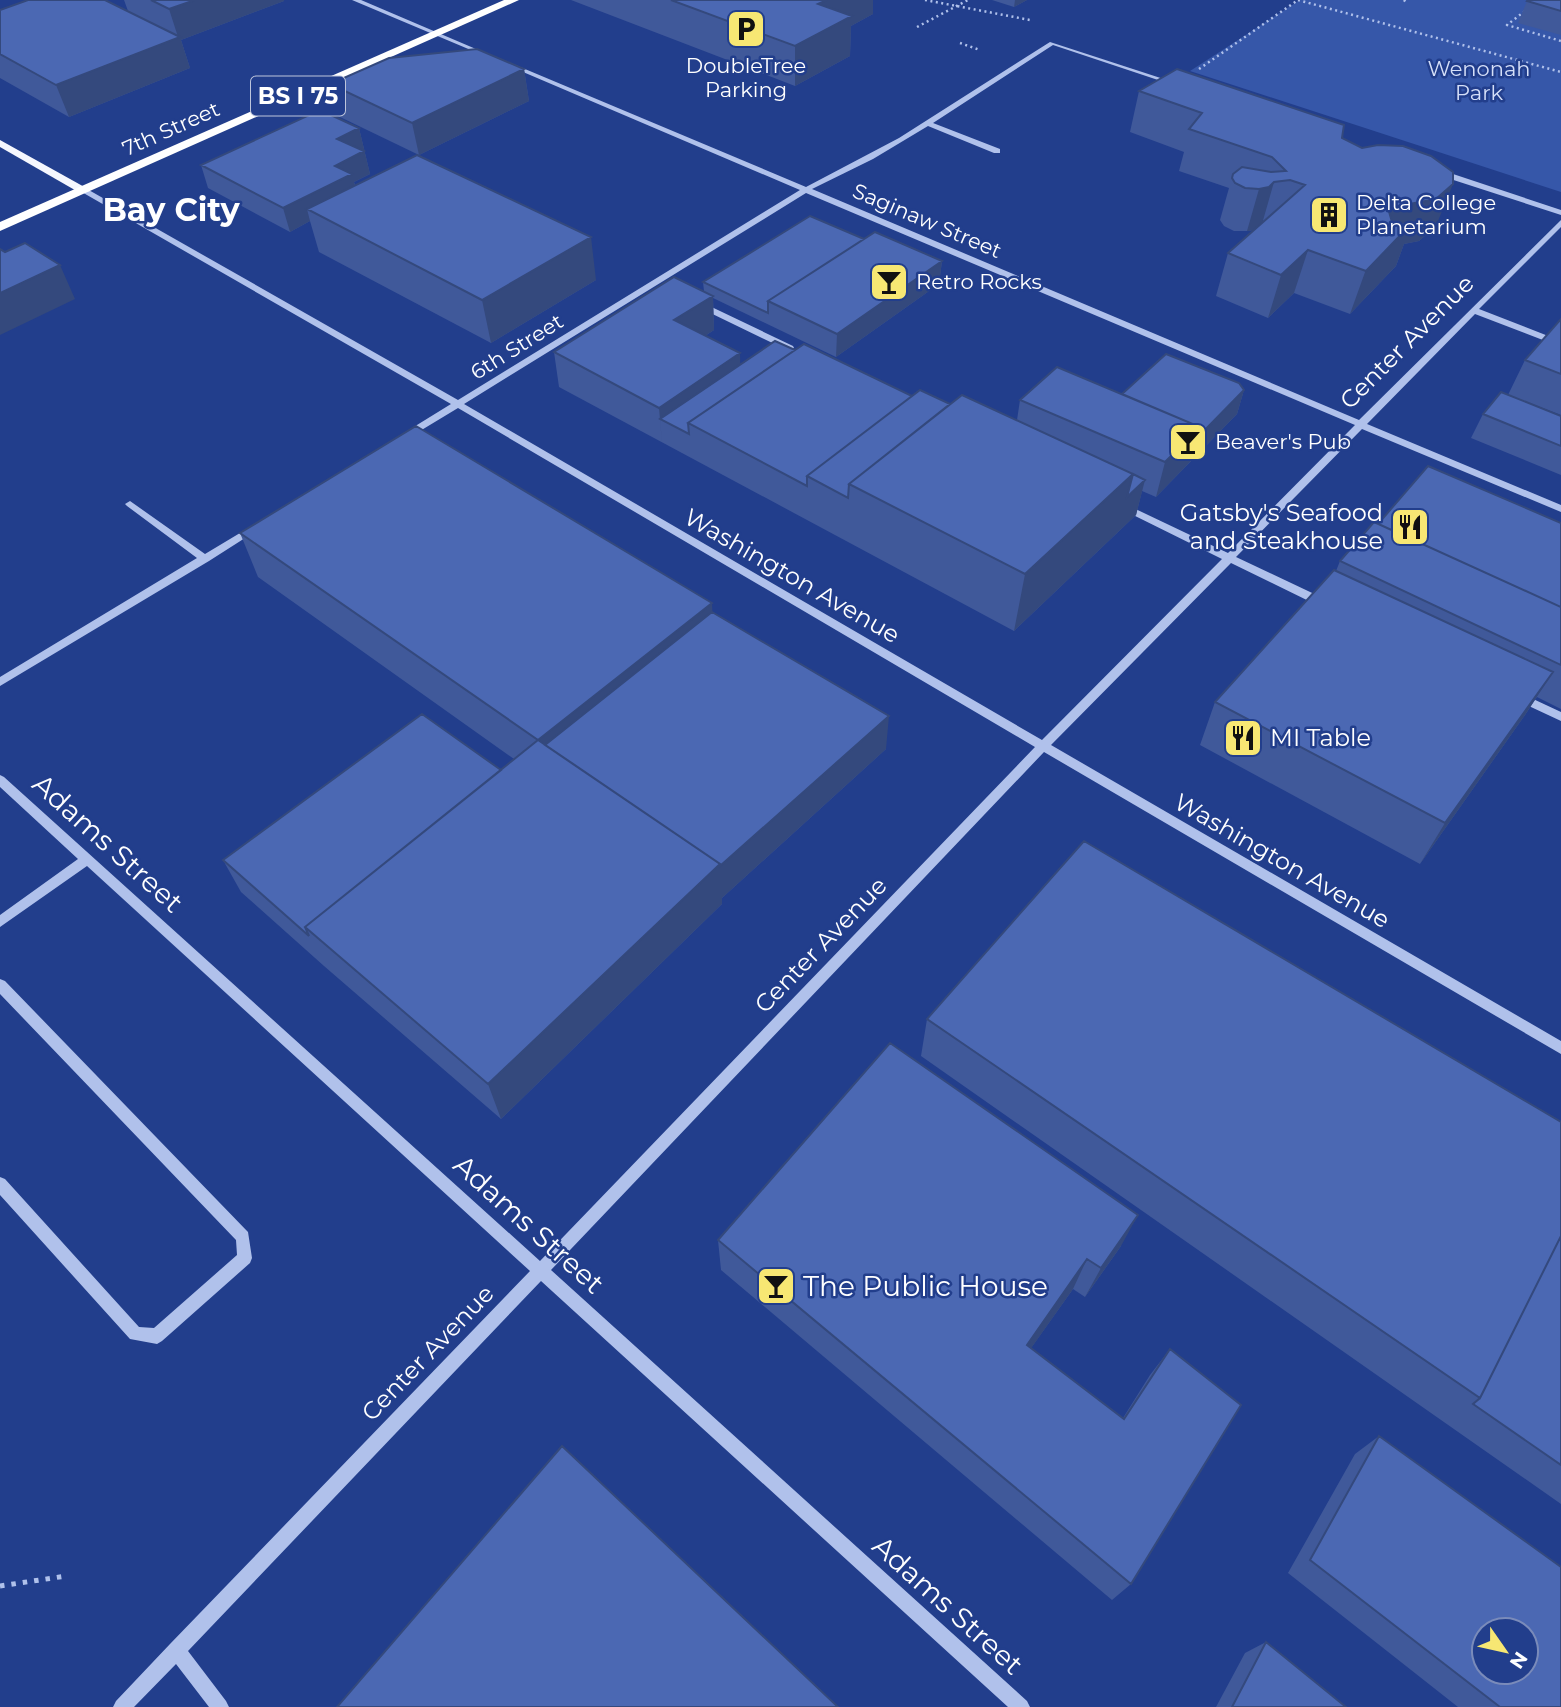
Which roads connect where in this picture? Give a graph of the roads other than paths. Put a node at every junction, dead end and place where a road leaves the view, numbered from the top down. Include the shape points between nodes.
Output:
1 (355, 0) edge
2 (513, 0) edge
3 (438, 34) junction
4 (1189, 89) edge
5 (926, 123) junction
6 (0, 143) edge
7 (997, 151) dead end
8 (1424, 167) edge
9 (807, 189) junction
10 (84, 191) junction
11 (1561, 213) edge
12 (1561, 222) edge
13 (0, 227) edge
14 (654, 284) junction
15 (665, 288) edge
16 (686, 299) edge
17 (1473, 310) junction
18 (1561, 344) edge
19 (800, 353) edge
20 (458, 404) junction
21 (1360, 424) junction
22 (397, 441) edge
23 (1115, 502) edge
24 (130, 504) dead end
25 (1561, 509) edge
26 (261, 524) edge
27 (1229, 557) junction
28 (205, 559) junction
29 (1330, 606) edge
30 (0, 682) edge
31 (1513, 694) edge
32 (1561, 717) edge
33 (1042, 747) junction
34 (0, 780) edge
35 (87, 859) junction
36 (0, 922) edge
37 (0, 985) edge
38 (1561, 1048) edge
39 (0, 1184) edge
40 (542, 1270) junction
41 (176, 1650) junction
42 (122, 1707) edge
43 (220, 1707) edge
44 (1021, 1707) edge

1 - 3 street, Saginaw Street
2 - 3 highway, 7th Street / BS I 75
3 - 9 street, Saginaw Street
3 - 10 highway, 7th Street / BS I 75
4 - 5 street, 6th Street via 1052,43
5 - 7 street
5 - 9 street, 6th Street
6 - 10 main road, Washington Avenue
8 - 11 street
9 - 14 street, 6th Street
9 - 21 street, Saginaw Street
10 - 13 highway, 7th Street
10 - 20 street, Washington Avenue
12 - 17 street, Center Avenue
14 - 15 street
14 - 20 street, 6th Street
16 - 19 street
17 - 18 street
17 - 21 street, Center Avenue
20 - 22 street, 6th Street
20 - 33 street, Washington Avenue
21 - 25 street, Saginaw Street
21 - 27 street, Center Avenue
23 - 27 street
24 - 28 street
26 - 28 street
27 - 29 street
27 - 33 street, Center Avenue
28 - 30 street
31 - 32 street
33 - 38 street, Washington Avenue
33 - 40 street, Center Avenue
34 - 35 street, Adams Street
35 - 36 street
35 - 40 street, Adams Street
37 - 39 street via 243,1237 245,1258 157,1336 135,1334
40 - 41 street, Center Avenue
40 - 44 street, Adams Street
41 - 42 street, Center Avenue
41 - 43 street

